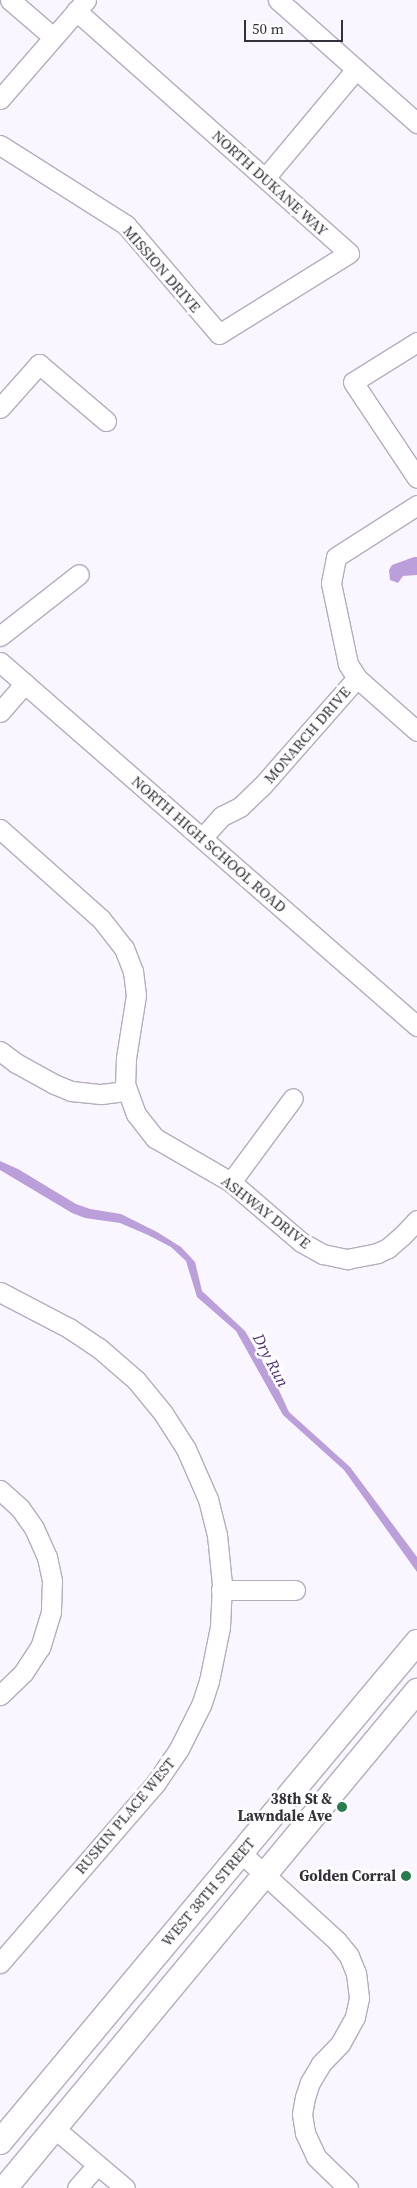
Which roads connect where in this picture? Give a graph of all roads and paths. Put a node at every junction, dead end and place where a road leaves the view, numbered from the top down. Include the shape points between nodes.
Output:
1 (10, 0) edge
2 (278, 0) edge
3 (81, 5) edge
4 (53, 38) junction
5 (356, 70) junction
6 (0, 99) edge
7 (417, 123) edge
8 (0, 145) edge
9 (265, 178) junction
10 (219, 334) joint
11 (417, 342) edge
12 (0, 408) edge
13 (106, 421) dead end
14 (417, 478) edge
15 (417, 505) edge
16 (80, 574) dead end
17 (0, 636) edge
18 (0, 662) edge
19 (356, 678) junction
20 (25, 684) junction
21 (0, 712) edge
22 (417, 730) edge
23 (0, 829) edge
24 (202, 838) junction
25 (414, 1016) edge
26 (0, 1051) edge
27 (127, 1092) junction
28 (293, 1098) dead end
29 (231, 1182) junction
30 (417, 1220) edge
31 (0, 1292) edge
32 (0, 1490) edge
33 (222, 1590) junction
34 (295, 1590) dead end
35 (417, 1642) edge
36 (417, 1692) edge
37 (0, 1695) edge
38 (241, 1853) junction
39 (265, 1874) junction
40 (0, 1963) edge
41 (54, 2128) junction
42 (0, 2142) edge
43 (96, 2165) junction
44 (4, 2188) edge
45 (77, 2188) edge
46 (125, 2188) edge
47 (348, 2188) edge

1 - 4 street
2 - 5 street
3 - 4 street
3 - 9 street, NORTH DUKANE WAY
4 - 6 street
5 - 7 street
5 - 9 street
8 - 10 street, MISSION DRIVE via 126,225
9 - 10 street, NORTH DUKANE WAY via 349,253
11 - 14 street via 353,382
12 - 13 street via 39,364
15 - 19 street, MONARCH DRIVE via 336,558 331,583 348,664
16 - 17 street
18 - 20 street, NORTH HIGH SCHOOL ROAD
19 - 22 street
19 - 24 street, MONARCH DRIVE via 262,786 240,807 222,816
20 - 21 street
20 - 24 street, NORTH HIGH SCHOOL ROAD
23 - 27 street, ASHWAY DRIVE via 101,919 124,948 133,971 136,995 125,1068
24 - 25 street, NORTH HIGH SCHOOL ROAD
26 - 27 street via 25,1068 71,1091
27 - 29 street, ASHWAY DRIVE via 139,1120 155,1138
28 - 29 street
29 - 30 street, ASHWAY DRIVE via 301,1242 317,1252 335,1257 359,1257 382,1250
31 - 33 street, RUSKIN PLACE WEST via 69,1328 99,1348 132,1376 160,1408 186,1449 208,1499 219,1547
32 - 37 street via 20,1508 37,1534 47,1557 52,1587 50,1612 40,1647 18,1678
33 - 34 street
33 - 40 street, RUSKIN PLACE WEST via 220,1627 209,1681 173,1760
35 - 38 main road, WEST 38TH STREET
36 - 39 main road
38 - 39 street
38 - 42 main road, WEST 38TH STREET
39 - 41 main road
39 - 47 street via 337,1941 356,1974 358,1998 355,2017 340,2044 313,2077 304,2097 302,2114 305,2133 316,2157
41 - 43 street
41 - 44 main road
43 - 45 street
43 - 46 street

